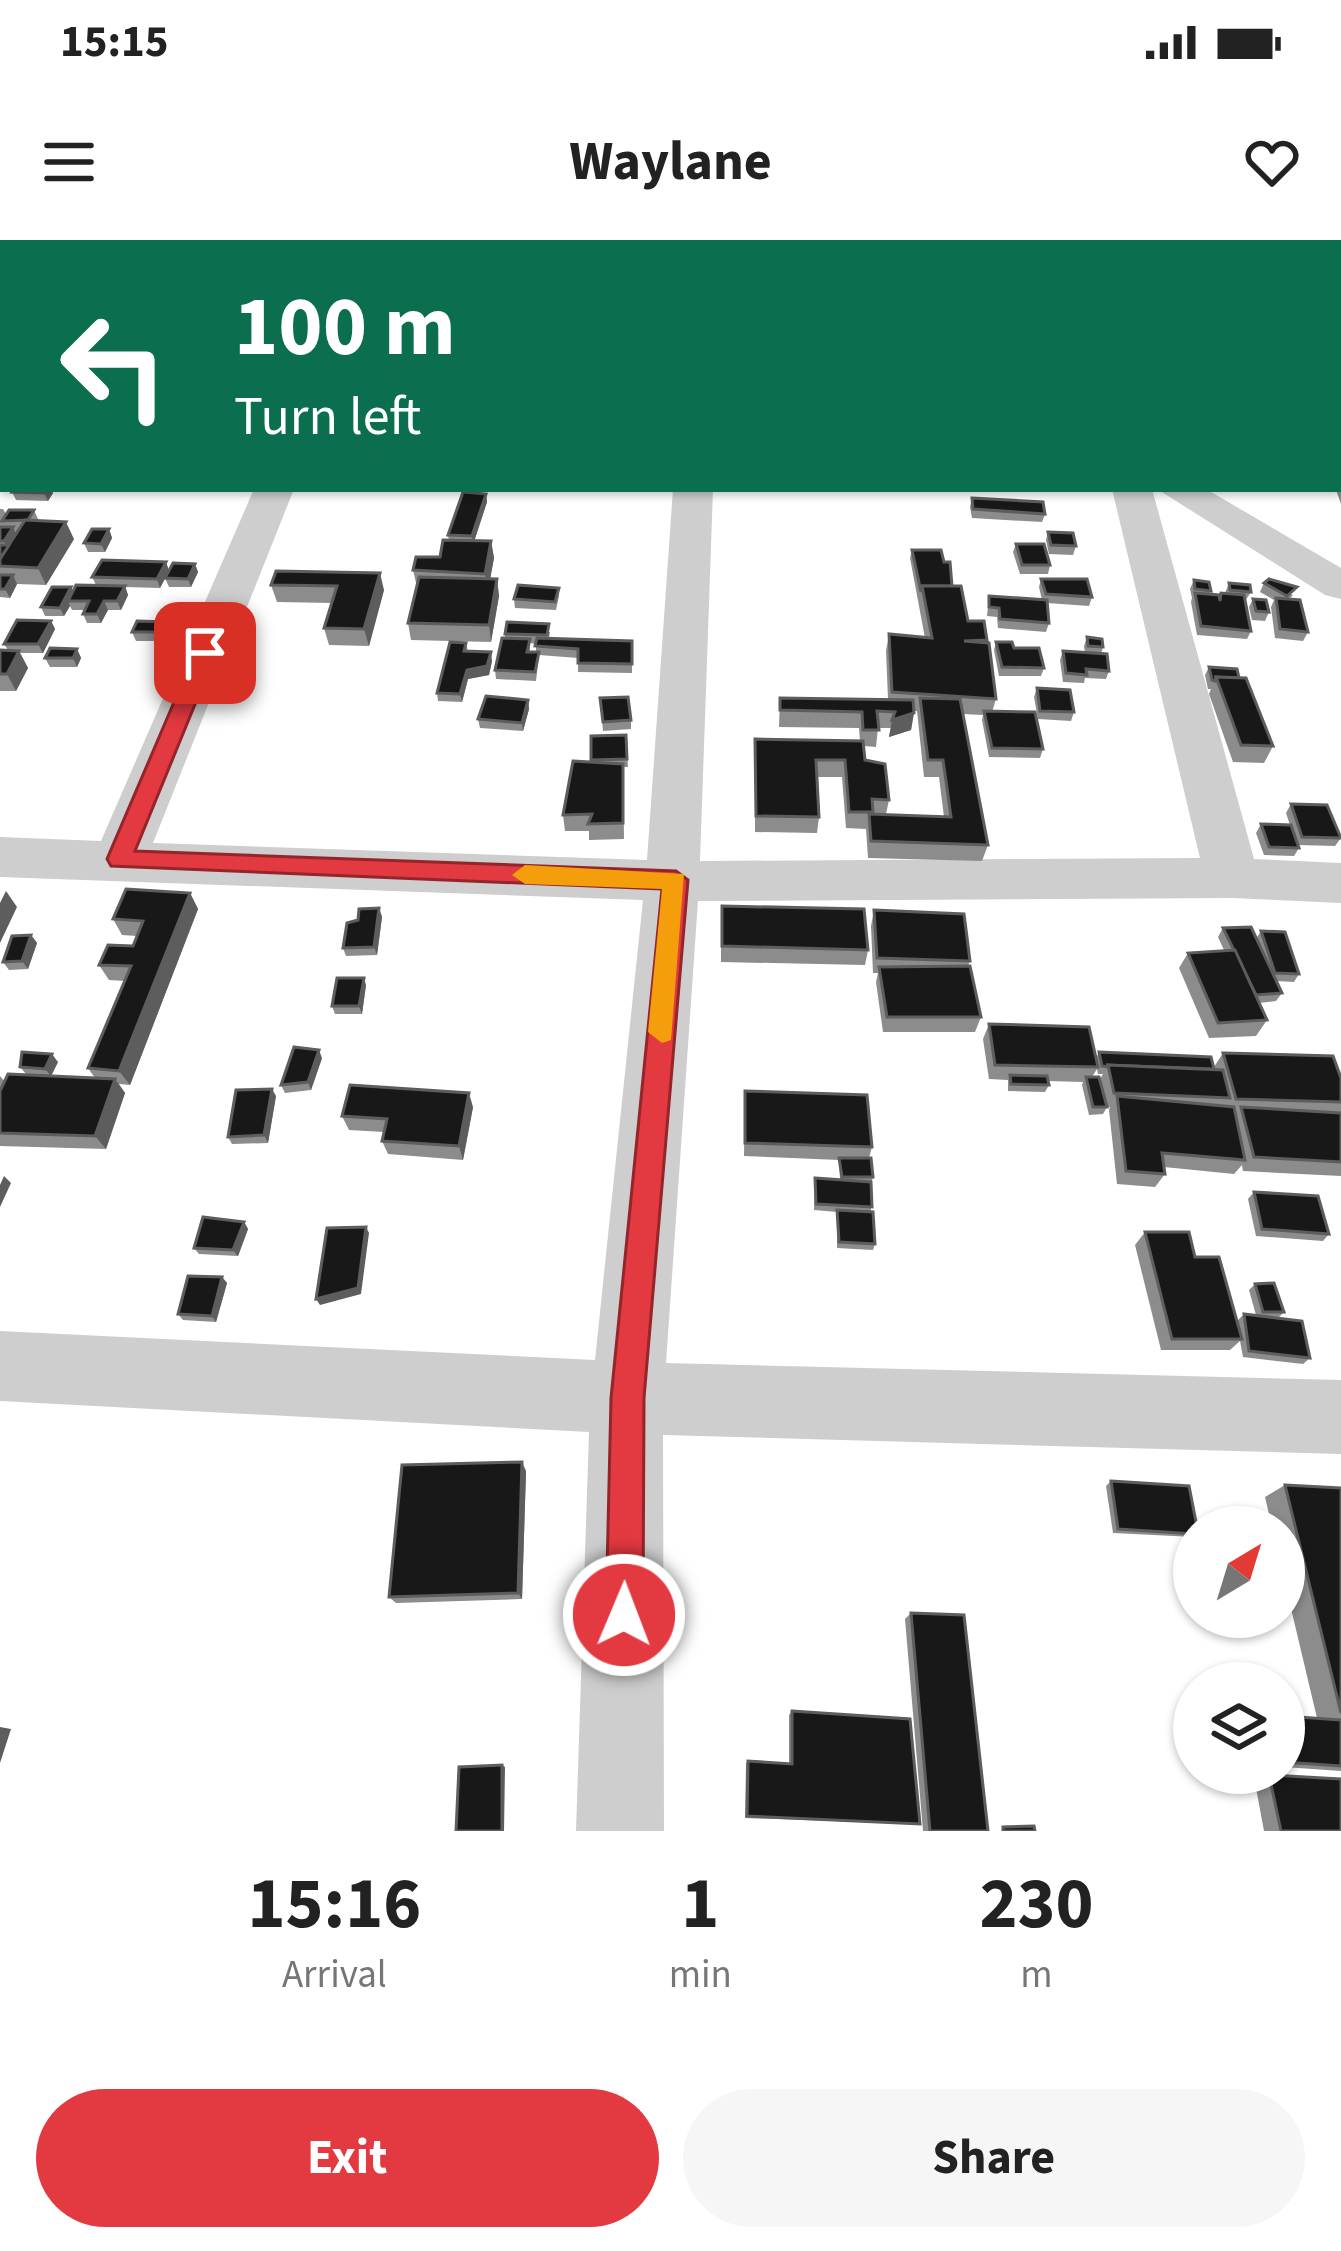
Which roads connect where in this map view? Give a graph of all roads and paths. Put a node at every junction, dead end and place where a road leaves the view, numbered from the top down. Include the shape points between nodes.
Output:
1 (273, 492) edge
2 (693, 492) edge
3 (1133, 492) edge
4 (1182, 492) edge
5 (1341, 586) edge
6 (0, 857) edge
7 (120, 859) junction
8 (1232, 878) junction
9 (676, 880) junction
10 (1341, 883) edge
11 (0, 1366) edge
12 (628, 1398) junction
13 (1341, 1418) edge
14 (620, 1831) edge

1 - 7 street
2 - 9 street
3 - 8 street
4 - 5 street
6 - 7 street
7 - 9 street
8 - 9 street
8 - 10 street
9 - 12 street
11 - 12 street
12 - 13 street
12 - 14 street

